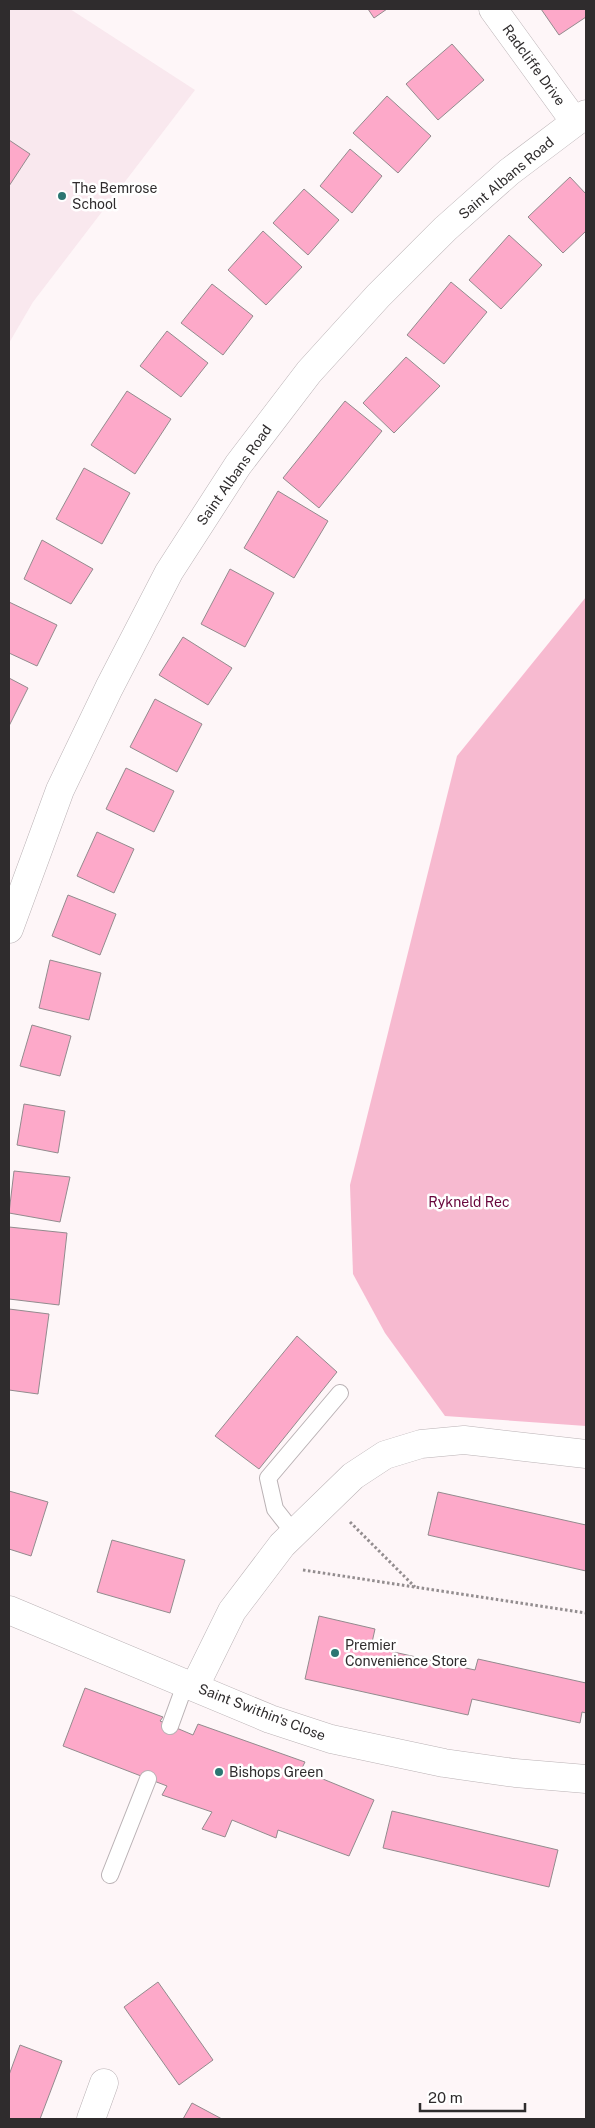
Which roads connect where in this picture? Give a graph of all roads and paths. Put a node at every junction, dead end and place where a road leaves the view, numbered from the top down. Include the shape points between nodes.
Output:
1 (493, 9) edge
2 (580, 118) edge
3 (9, 929) edge
4 (340, 1393) dead end
5 (586, 1454) edge
6 (328, 1500) junction
7 (294, 1532) junction
8 (268, 1565) junction
9 (415, 1588) junction
10 (9, 1610) edge
11 (586, 1613) edge
12 (191, 1684) junction
13 (170, 1726) dead end
14 (148, 1779) dead end
15 (586, 1779) edge
16 (110, 1875) dead end
17 (104, 2083) dead end
18 (90, 2119) edge

1 - 2 street, Radcliffe Drive
2 - 3 street, Saint Albans Road via 509,172 378,296 308,372 238,465 169,572 109,688 60,790
4 - 7 lane via 268,1478 275,1509
5 - 6 street via 464,1440 421,1444 385,1455 353,1476
6 - 7 street
6 - 9 path
7 - 8 street
8 - 9 path
8 - 12 street via 232,1611
9 - 11 path
10 - 12 street, Saint Swithin's Close
12 - 13 lane
12 - 15 street, Saint Swithin's Close via 270,1718 330,1739 444,1763
14 - 16 lane
17 - 18 street

